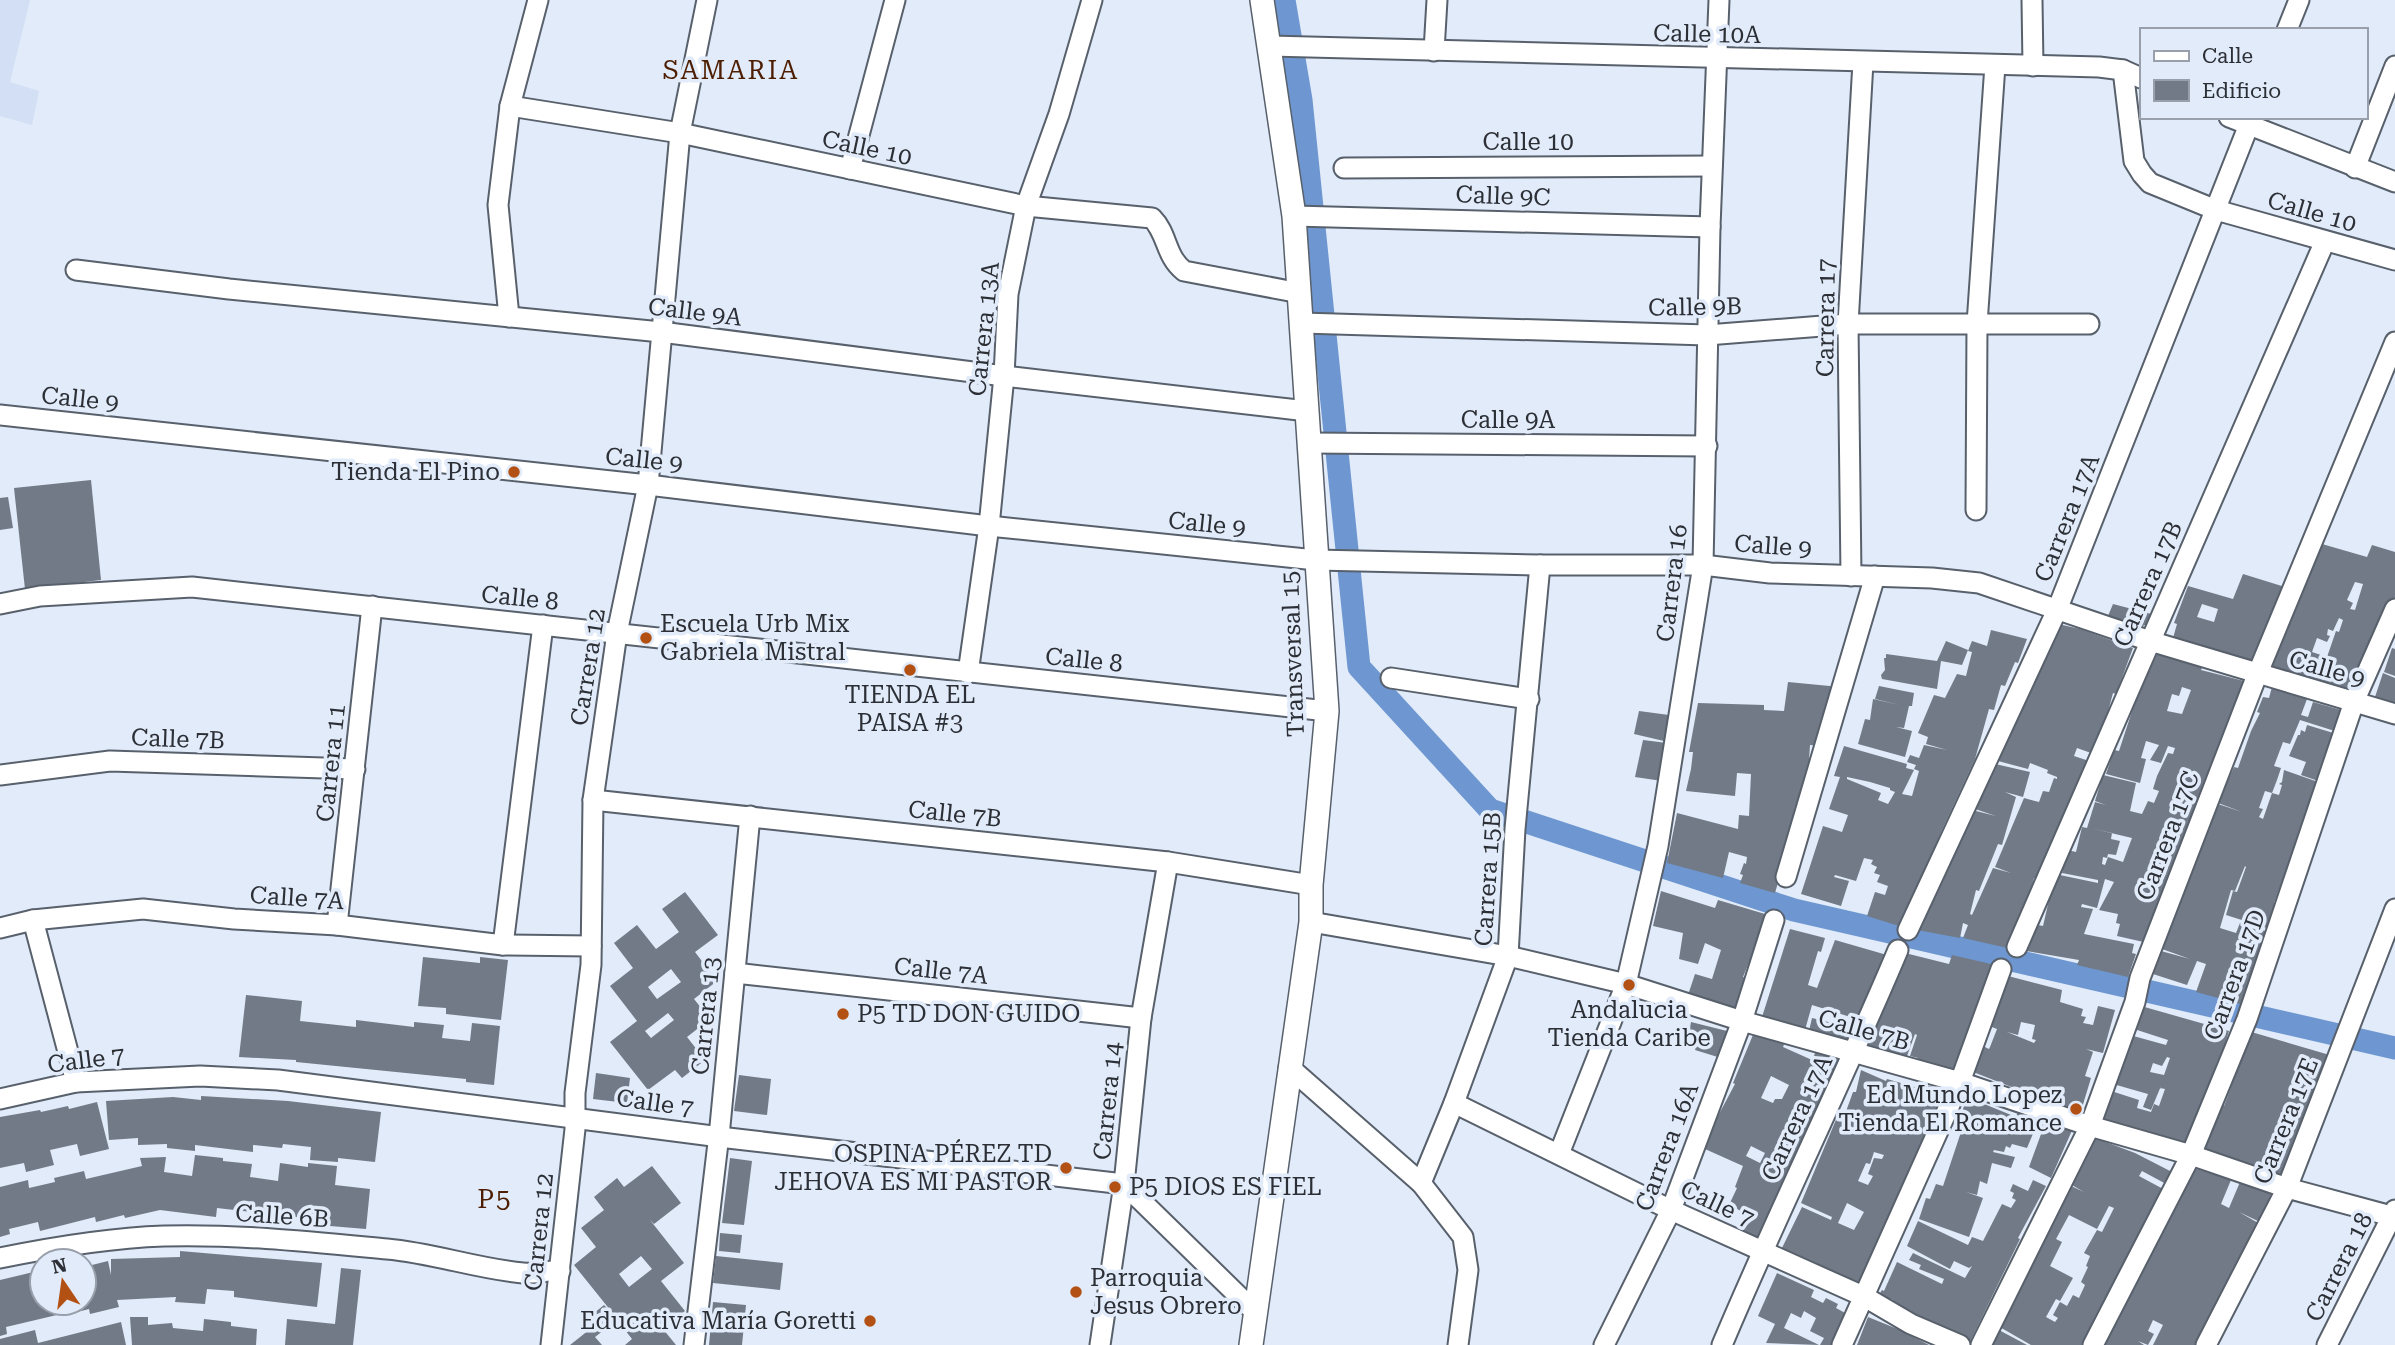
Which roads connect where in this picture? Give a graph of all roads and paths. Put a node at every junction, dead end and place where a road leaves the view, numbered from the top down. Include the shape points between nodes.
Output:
1 (538, 0) edge
2 (707, 0) edge
3 (895, 0) edge
4 (1092, 0) edge
5 (1262, 0) edge
6 (1437, 0) edge
7 (1719, 0) edge
8 (2032, 0) edge
9 (2299, 0) edge
10 (2288, 28) edge
11 (1284, 47) junction
12 (1434, 51) junction
13 (1719, 59) junction
14 (1863, 62) junction
15 (1996, 65) junction
16 (2033, 66) junction
17 (2395, 66) edge
18 (2132, 74) edge
19 (510, 106) junction
20 (2251, 121) edge
21 (680, 133) junction
22 (1712, 166) junction
23 (1344, 168) dead end
24 (2355, 168) junction
25 (850, 169) junction
26 (2395, 182) edge
27 (1026, 206) junction
28 (2216, 210) junction
29 (1306, 215) junction
30 (1710, 227) junction
31 (2325, 242) junction
32 (2395, 261) edge
33 (76, 270) dead end
34 (1300, 293) junction
35 (509, 317) junction
36 (1316, 323) junction
37 (1848, 324) junction
38 (1977, 324) junction
39 (2089, 324) dead end
40 (661, 332) junction
41 (1707, 335) junction
42 (2395, 342) edge
43 (1004, 376) junction
44 (1307, 411) junction
45 (0, 415) edge
46 (1318, 443) junction
47 (1707, 446) junction
48 (648, 485) junction
49 (1976, 510) dead end
50 (989, 526) junction
51 (1324, 560) junction
52 (1541, 565) junction
53 (1703, 565) junction
54 (1851, 576) junction
55 (1875, 576) junction
56 (0, 604) edge
57 (372, 606) junction
58 (2395, 609) edge
59 (2057, 610) junction
60 (543, 625) junction
61 (617, 633) junction
62 (2150, 641) junction
63 (968, 673) junction
64 (2257, 675) junction
65 (1391, 678) dead end
66 (1529, 699) junction
67 (2354, 702) junction
68 (1327, 711) junction
69 (2395, 714) edge
70 (355, 769) junction
71 (0, 775) edge
72 (593, 800) junction
73 (750, 816) junction
74 (1168, 862) junction
75 (1786, 877) dead end
76 (1311, 885) junction
77 (2395, 909) edge
78 (33, 920) junction
79 (1773, 920) dead end
80 (1311, 922) junction
81 (337, 925) junction
82 (0, 928) edge
83 (1908, 930) dead end
84 (503, 944) junction
85 (591, 946) junction
86 (2017, 947) dead end
87 (1898, 950) dead end
88 (1508, 956) junction
89 (2001, 969) dead end
90 (735, 973) junction
91 (1626, 984) junction
92 (1141, 1018) junction
93 (1742, 1021) junction
94 (1855, 1054) junction
95 (1289, 1067) junction
96 (76, 1082) junction
97 (1960, 1082) junction
98 (0, 1099) edge
99 (1454, 1103) junction
100 (575, 1118) junction
101 (2090, 1126) junction
102 (717, 1136) junction
103 (1559, 1154) junction
104 (2191, 1155) junction
105 (1421, 1183) junction
106 (1124, 1184) junction
107 (2287, 1188) junction
108 (1671, 1210) junction
109 (2394, 1214) edge
110 (1762, 1252) junction
111 (0, 1258) edge
112 (561, 1271) junction
113 (1865, 1297) junction
114 (1254, 1311) junction
115 (551, 1345) edge
116 (694, 1345) edge
117 (1100, 1345) edge
118 (1251, 1345) edge
119 (1458, 1345) edge
120 (1604, 1345) edge
121 (1722, 1345) edge
122 (1842, 1345) edge
123 (1960, 1345) edge
124 (1981, 1345) edge
125 (2093, 1345) edge
126 (2206, 1345) edge
127 (2327, 1345) edge

1 - 19 street
2 - 21 street, Carrera 12
3 - 25 street
4 - 27 street, Carrera 13A
5 - 11 street, Transversal 15
6 - 12 street
7 - 13 street, Carrera 16
8 - 16 street
9 - 10 street
11 - 12 street, Calle 10A
11 - 29 street, Transversal 15
12 - 13 street, Calle 10A
13 - 14 street, Calle 10A
13 - 22 street, Carrera 16
14 - 15 street, Calle 10A
14 - 37 street, Carrera 17
15 - 16 street, Calle 10A
15 - 38 street
16 - 18 street, Calle 10A
17 - 24 street
18 - 28 street, Calle 10 via 2134,161 2142,174 2150,183
19 - 21 street, Calle 10
19 - 35 street via 498,205
20 - 24 street
20 - 28 street, Carrera 17A
21 - 25 street, Calle 10
21 - 40 street, Carrera 12
22 - 23 street, Calle 10
22 - 30 street, Carrera 16
24 - 26 street
25 - 27 street, Calle 10
27 - 34 street, Calle 10 via 1152,218 1174,263 1184,271
27 - 43 street, Carrera 13A via 1008,294
28 - 31 street, Calle 10
28 - 59 street, Carrera 17A
29 - 30 street, Calle 9C
29 - 34 street, Transversal 15
30 - 41 street, Carrera 16
31 - 32 street, Calle 10
31 - 62 street, Carrera 17B
33 - 35 street, Calle 9A
34 - 36 street, Transversal 15
35 - 40 street, Calle 9A
36 - 41 street, Calle 9B
36 - 44 street, Transversal 15
37 - 38 street, Calle 9B
37 - 41 street, Calle 9B
37 - 54 street, Carrera 17
38 - 39 street, Calle 9B
38 - 49 street
40 - 43 street, Calle 9A
40 - 48 street, Carrera 12
41 - 47 street, Carrera 16
42 - 64 street, Carrera 17C
43 - 44 street, Calle 9A
43 - 50 street, Carrera 13A
44 - 46 street, Transversal 15
45 - 48 street, Calle 9
46 - 47 street, Calle 9A
46 - 51 street, Transversal 15
47 - 53 street, Carrera 16
48 - 50 street, Calle 9
48 - 61 street, Carrera 12
50 - 51 street, Calle 9
50 - 63 street, Carrera 13A
51 - 52 street, Calle 9
51 - 68 street, Transversal 15
52 - 53 street, Calle 9
52 - 66 street, Carrera 15B
53 - 54 street, Calle 9
53 - 91 street, Carrera 16 via 1658,846
54 - 55 street, Calle 9
55 - 59 street, Calle 9 via 1979,583
55 - 75 street
56 - 57 street, Calle 8 via 40,596 192,587
57 - 60 street, Calle 8
57 - 70 street, Carrera 11
58 - 67 street, Carrera 17D
59 - 62 street, Calle 9
59 - 83 street, Carrera 17A
60 - 61 street, Calle 8
60 - 84 street
61 - 63 street, Calle 8
61 - 72 street, Carrera 12
62 - 64 street, Calle 9
62 - 86 street, Carrera 17B
63 - 68 street, Calle 8
64 - 67 street, Calle 9
64 - 101 street, Carrera 17C via 2140,978
65 - 66 street
66 - 88 street, Carrera 15B
67 - 69 street, Calle 9
67 - 104 street, Carrera 17D via 2250,1011
68 - 76 street, Transversal 15
70 - 71 street, Calle 7B via 110,761
70 - 81 street, Carrera 11
72 - 73 street, Calle 7B
72 - 85 street, Carrera 12
73 - 74 street, Calle 7B
73 - 90 street, Carrera 13
74 - 76 street, Calle 7B
74 - 92 street, Carrera 14
76 - 80 street, Transversal 15
77 - 107 street, Carrera 17E
78 - 81 street, Calle 7A via 143,909
78 - 82 street, Calle 7A
78 - 96 street
79 - 93 street, Carrera 16A
80 - 88 street, Calle 7B
80 - 95 street, Transversal 15
81 - 84 street, Calle 7A
84 - 85 street, Calle 7A
85 - 100 street, Carrera 12
87 - 94 street, Carrera 17A
88 - 91 street, Calle 7B
88 - 99 street, Carrera 15B
89 - 97 street
90 - 92 street, Calle 7A
90 - 102 street, Carrera 13
91 - 93 street, Calle 7B
91 - 103 street, Carrera 16
92 - 106 street, Carrera 14
93 - 94 street, Calle 7B
93 - 108 street, Carrera 16A
94 - 97 street, Calle 7B
94 - 110 street, Carrera 17A
95 - 105 street
95 - 114 street, Transversal 15
96 - 98 street, Calle 7
96 - 100 street, Calle 7 via 226,1076
97 - 101 street, Calle 7B
97 - 113 street
99 - 103 street, Calle 7
99 - 105 street, Carrera 15B
100 - 102 street, Calle 7
100 - 112 street, Carrera 12
101 - 104 street, Calle 7B
101 - 124 street, Carrera 17C
102 - 106 street, Calle 7
102 - 116 street, Carrera 13
103 - 108 street, Calle 7
104 - 107 street, Calle 7B
104 - 125 street, Carrera 17D
105 - 119 street via 1463,1237 1468,1270
106 - 114 street
106 - 117 street, Carrera 14
107 - 109 street, Calle 7B
107 - 126 street, Carrera 17E
108 - 110 street, Calle 7
108 - 120 street, Carrera 16A
109 - 127 street, Carrera 18
110 - 113 street, Calle 7
110 - 121 street, Carrera 17A
111 - 112 street, Calle 6B via 100,1241 222,1237 388,1249 524,1273
112 - 115 street, Carrera 12
113 - 122 street
113 - 123 street, Calle 7
114 - 118 street, Transversal 15

